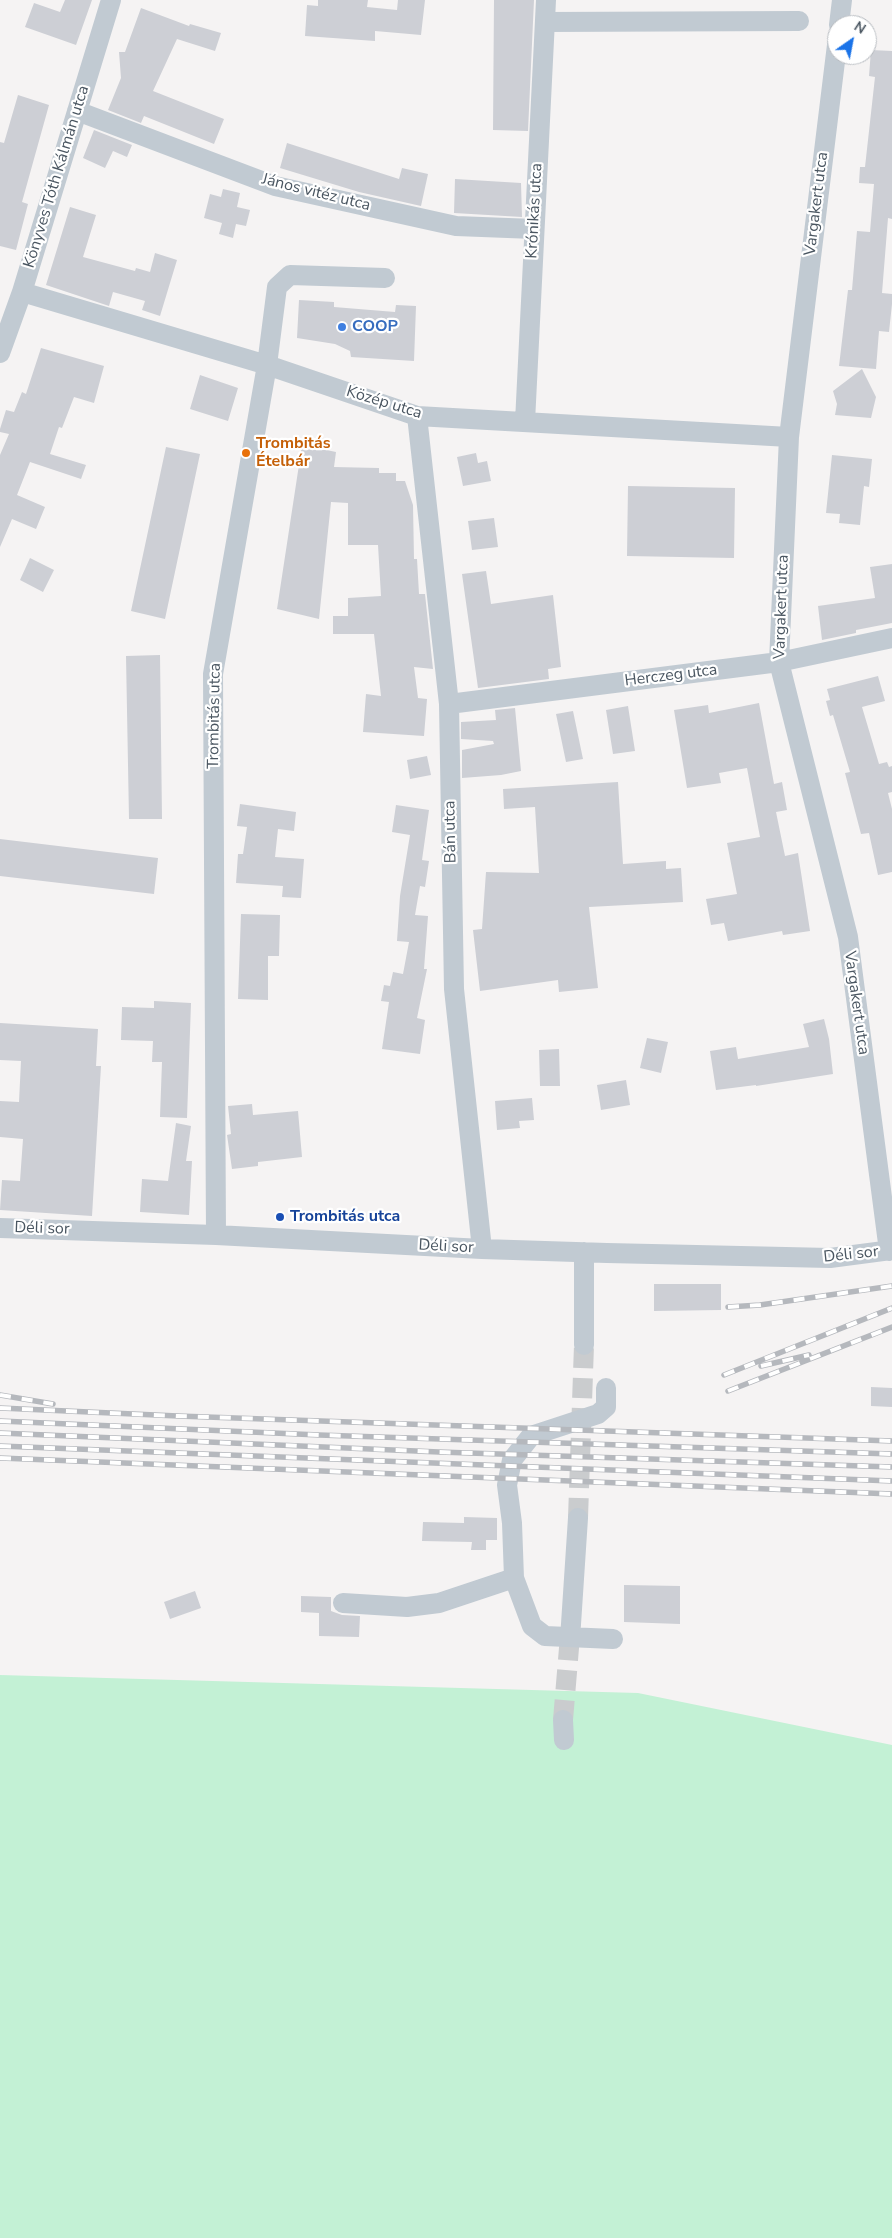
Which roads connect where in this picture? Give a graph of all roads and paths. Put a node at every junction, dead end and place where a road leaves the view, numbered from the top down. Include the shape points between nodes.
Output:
1 (111, 0) edge
2 (546, 0) edge
3 (842, 0) edge
4 (840, 15) edge
5 (799, 21) dead end
6 (544, 22) junction
7 (835, 65) edge
8 (77, 111) junction
9 (534, 229) junction
10 (385, 278) dead end
11 (22, 292) junction
12 (0, 353) edge
13 (267, 365) junction
14 (417, 416) junction
15 (525, 422) junction
16 (789, 437) junction
17 (892, 638) edge
18 (779, 662) junction
19 (449, 704) junction
20 (0, 1228) edge
21 (216, 1234) junction
22 (482, 1249) junction
23 (891, 1250) edge
24 (584, 1252) junction
25 (584, 1345) tunnel mouth
26 (606, 1388) dead end
27 (578, 1518) tunnel mouth
28 (514, 1578) junction
29 (343, 1603) dead end
30 (571, 1624) tunnel mouth
31 (613, 1640) dead end
32 (564, 1720) tunnel mouth
33 (564, 1740) dead end

1 - 8 street, Könyves Tóth Kálmán utca
2 - 6 street, Krónikás utca
3 - 4 street
5 - 6 street
6 - 9 street, Krónikás utca
7 - 16 street, Vargakert utca
8 - 9 street, János vitéz utca via 275,186 456,226
8 - 11 street, Könyves Tóth Kálmán utca
9 - 15 street, Krónikás utca
10 - 13 street, Trombitás utca via 290,275 277,287
11 - 12 street, Könyves Tóth Kálmán utca
11 - 13 street, Közép utca
13 - 14 street, Közép utca
13 - 21 street, Trombitás utca via 213,674
14 - 15 street, Közép utca
14 - 19 street, Bán utca
15 - 16 street, Közép utca
16 - 18 street, Vargakert utca
17 - 18 street, Herczeg utca
18 - 19 street, Herczeg utca
18 - 23 street, Vargakert utca via 848,937
19 - 22 street, Bán utca via 454,989
20 - 21 street, Déli sor
21 - 22 street, Déli sor
22 - 24 street, Déli sor
23 - 24 street, Déli sor via 830,1258
24 - 25 street
26 - 28 street via 606,1407 598,1414 531,1436 512,1460 508,1485
27 - 30 street
28 - 29 street via 439,1603 407,1607
28 - 31 street via 532,1626 545,1636
32 - 33 street

